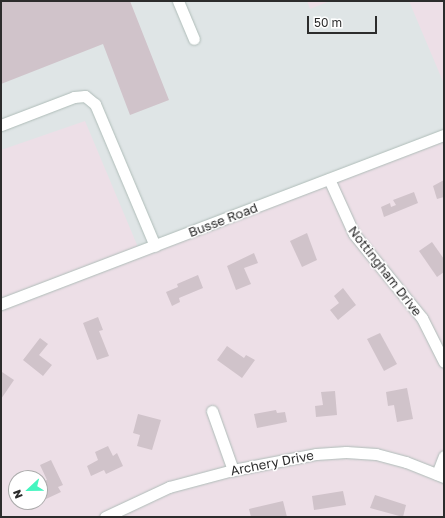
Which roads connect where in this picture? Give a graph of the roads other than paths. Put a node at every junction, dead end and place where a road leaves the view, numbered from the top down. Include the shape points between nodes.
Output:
1 (178, 1) edge
2 (194, 39) dead end
3 (1, 125) edge
4 (444, 135) edge
5 (329, 179) junction
6 (155, 246) junction
7 (1, 304) edge
8 (444, 362) edge
9 (212, 411) dead end
10 (444, 456) edge
11 (233, 470) junction
12 (441, 476) edge
13 (105, 517) edge

1 - 2 street
3 - 6 street via 74,97 85,96 94,104
4 - 5 street, Busse Road
5 - 6 street, Busse Road
5 - 8 street, Nottingham Drive via 354,234 422,318
6 - 7 street, Busse Road
9 - 11 street
10 - 12 street
11 - 12 street, Archery Drive via 316,454 346,452 376,454
11 - 13 street, Archery Drive via 169,486

